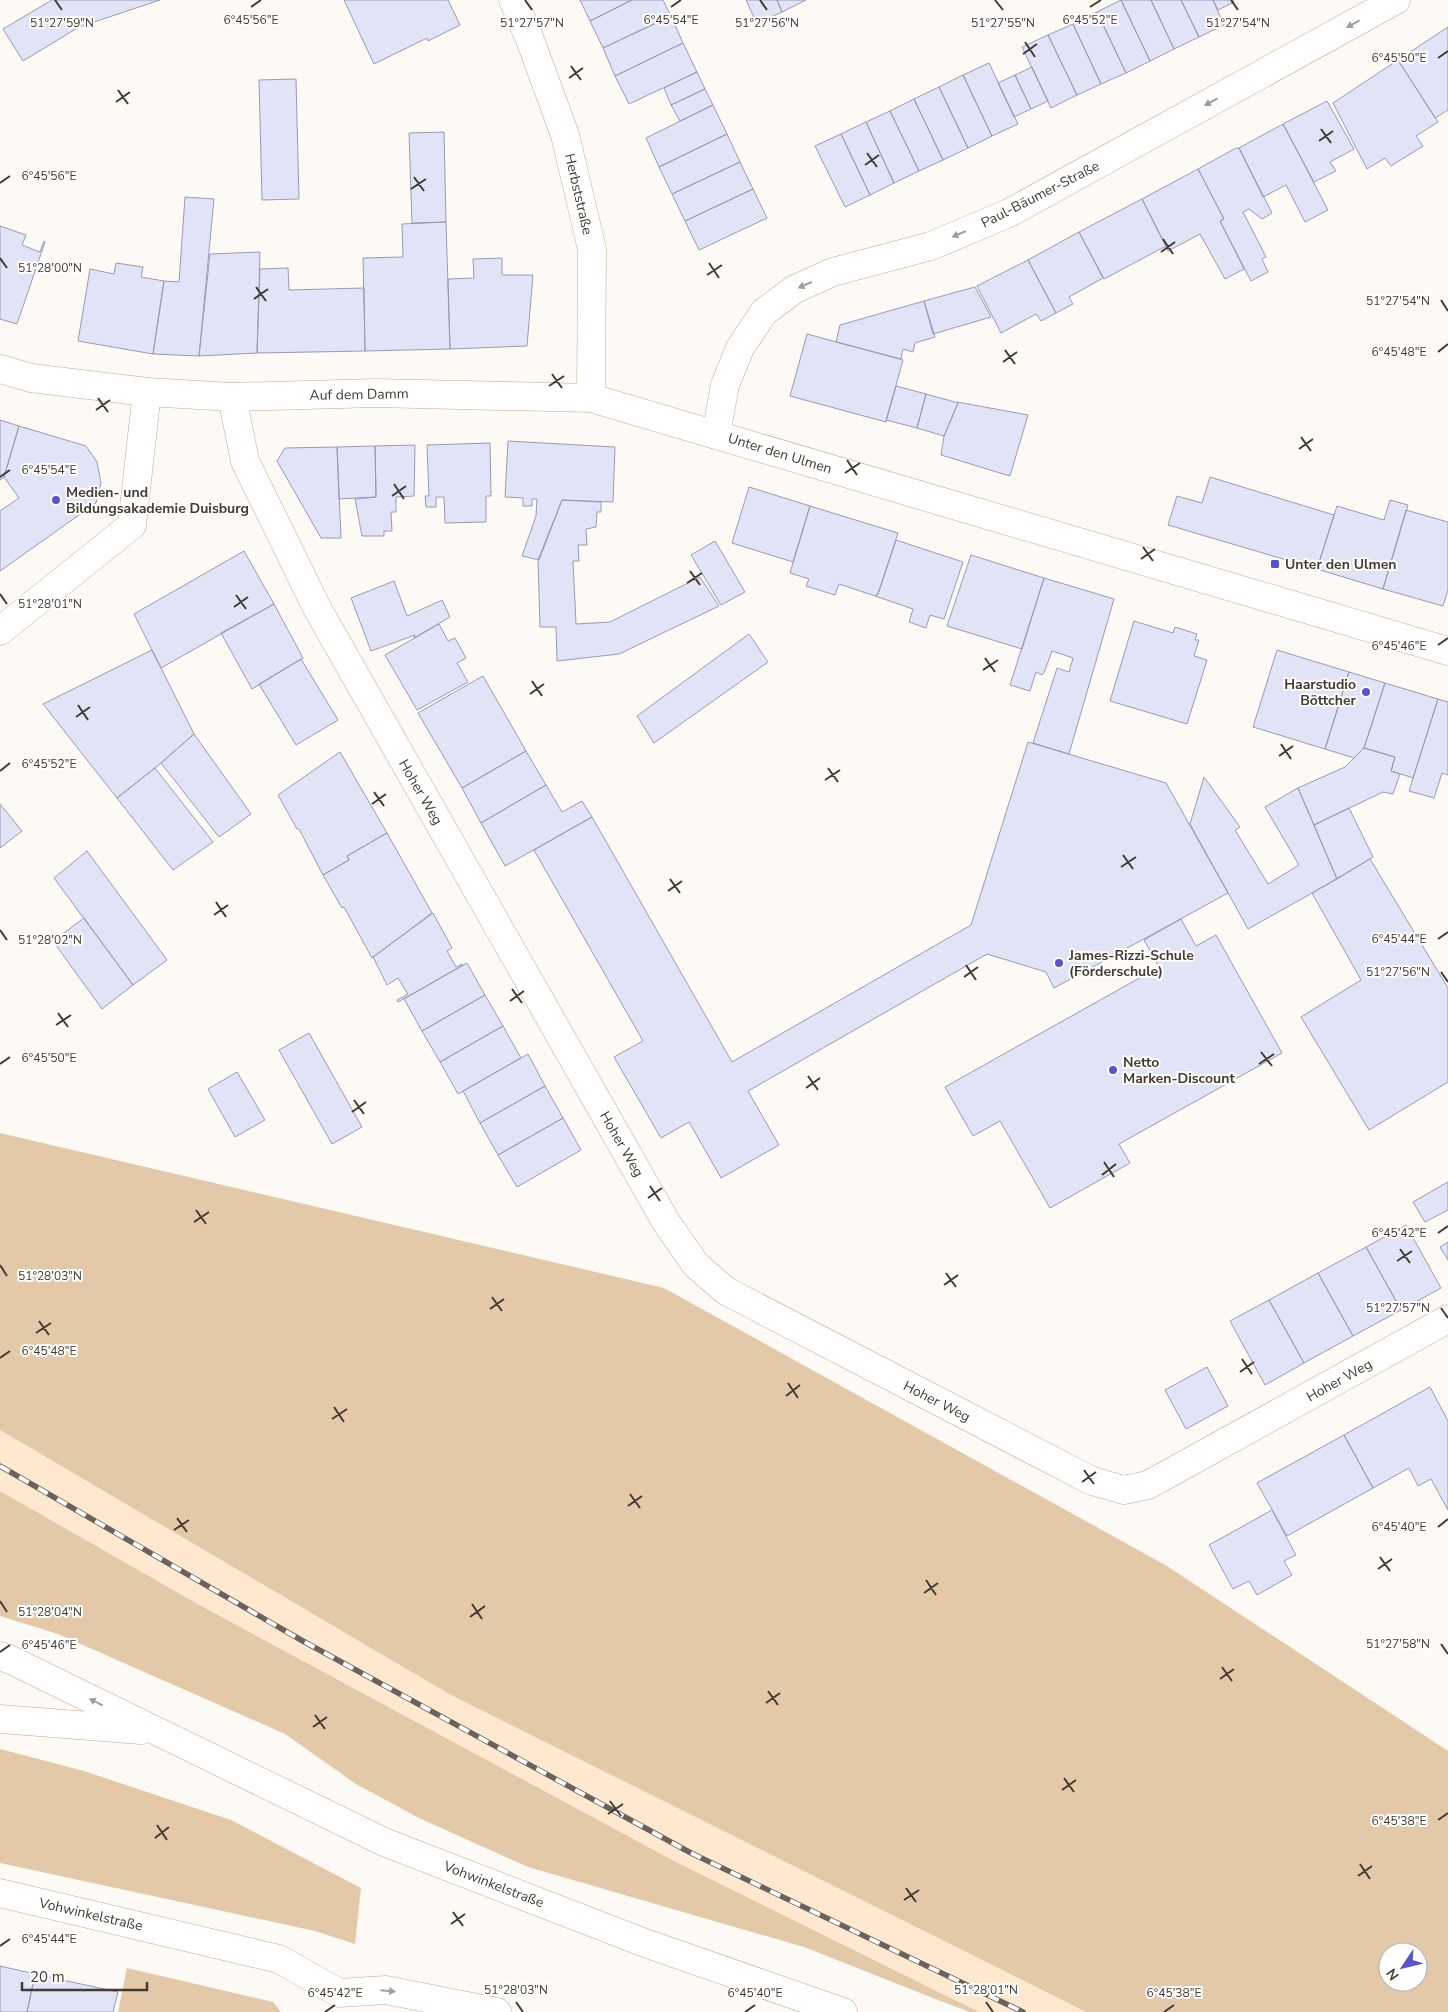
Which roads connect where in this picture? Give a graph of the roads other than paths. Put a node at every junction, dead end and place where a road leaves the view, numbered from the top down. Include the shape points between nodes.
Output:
1 (513, 0) edge
2 (1396, 0) edge
3 (0, 369) edge
4 (147, 392) junction
5 (232, 397) junction
6 (591, 398) junction
7 (716, 434) junction
8 (0, 631) edge
9 (1448, 651) edge
10 (1448, 1319) edge
11 (0, 1656) edge
12 (0, 1719) edge
13 (155, 1731) junction
14 (0, 1892) edge
15 (497, 2012) edge
16 (843, 2012) edge

1 - 6 street, Herbststraße via 565,135 592,249
2 -> 7 street, Paul-Bäumer-Straße via 1009,213 930,246 833,272 795,289 764,312 740,348 725,386
3 - 4 street, Auf dem Damm via 31,378
4 - 5 street, Auf dem Damm
4 - 8 street via 132,525
5 - 6 street, Auf dem Damm via 375,393
5 - 10 street, Hoher Weg via 245,462 317,608 666,1222 696,1265 726,1291 1092,1481 1124,1490 1148,1485
6 - 7 street, Auf dem Damm
7 - 9 street, Unter den Ulmen
13 -> 11 street, Vohwinkelstraße
12 - 13 street, Vohwinkelstraße
13 - 16 street, Vohwinkelstraße via 384,1842 645,1943
14 -> 15 street, Vohwinkelstraße via 279,1959 339,1993 386,1990

